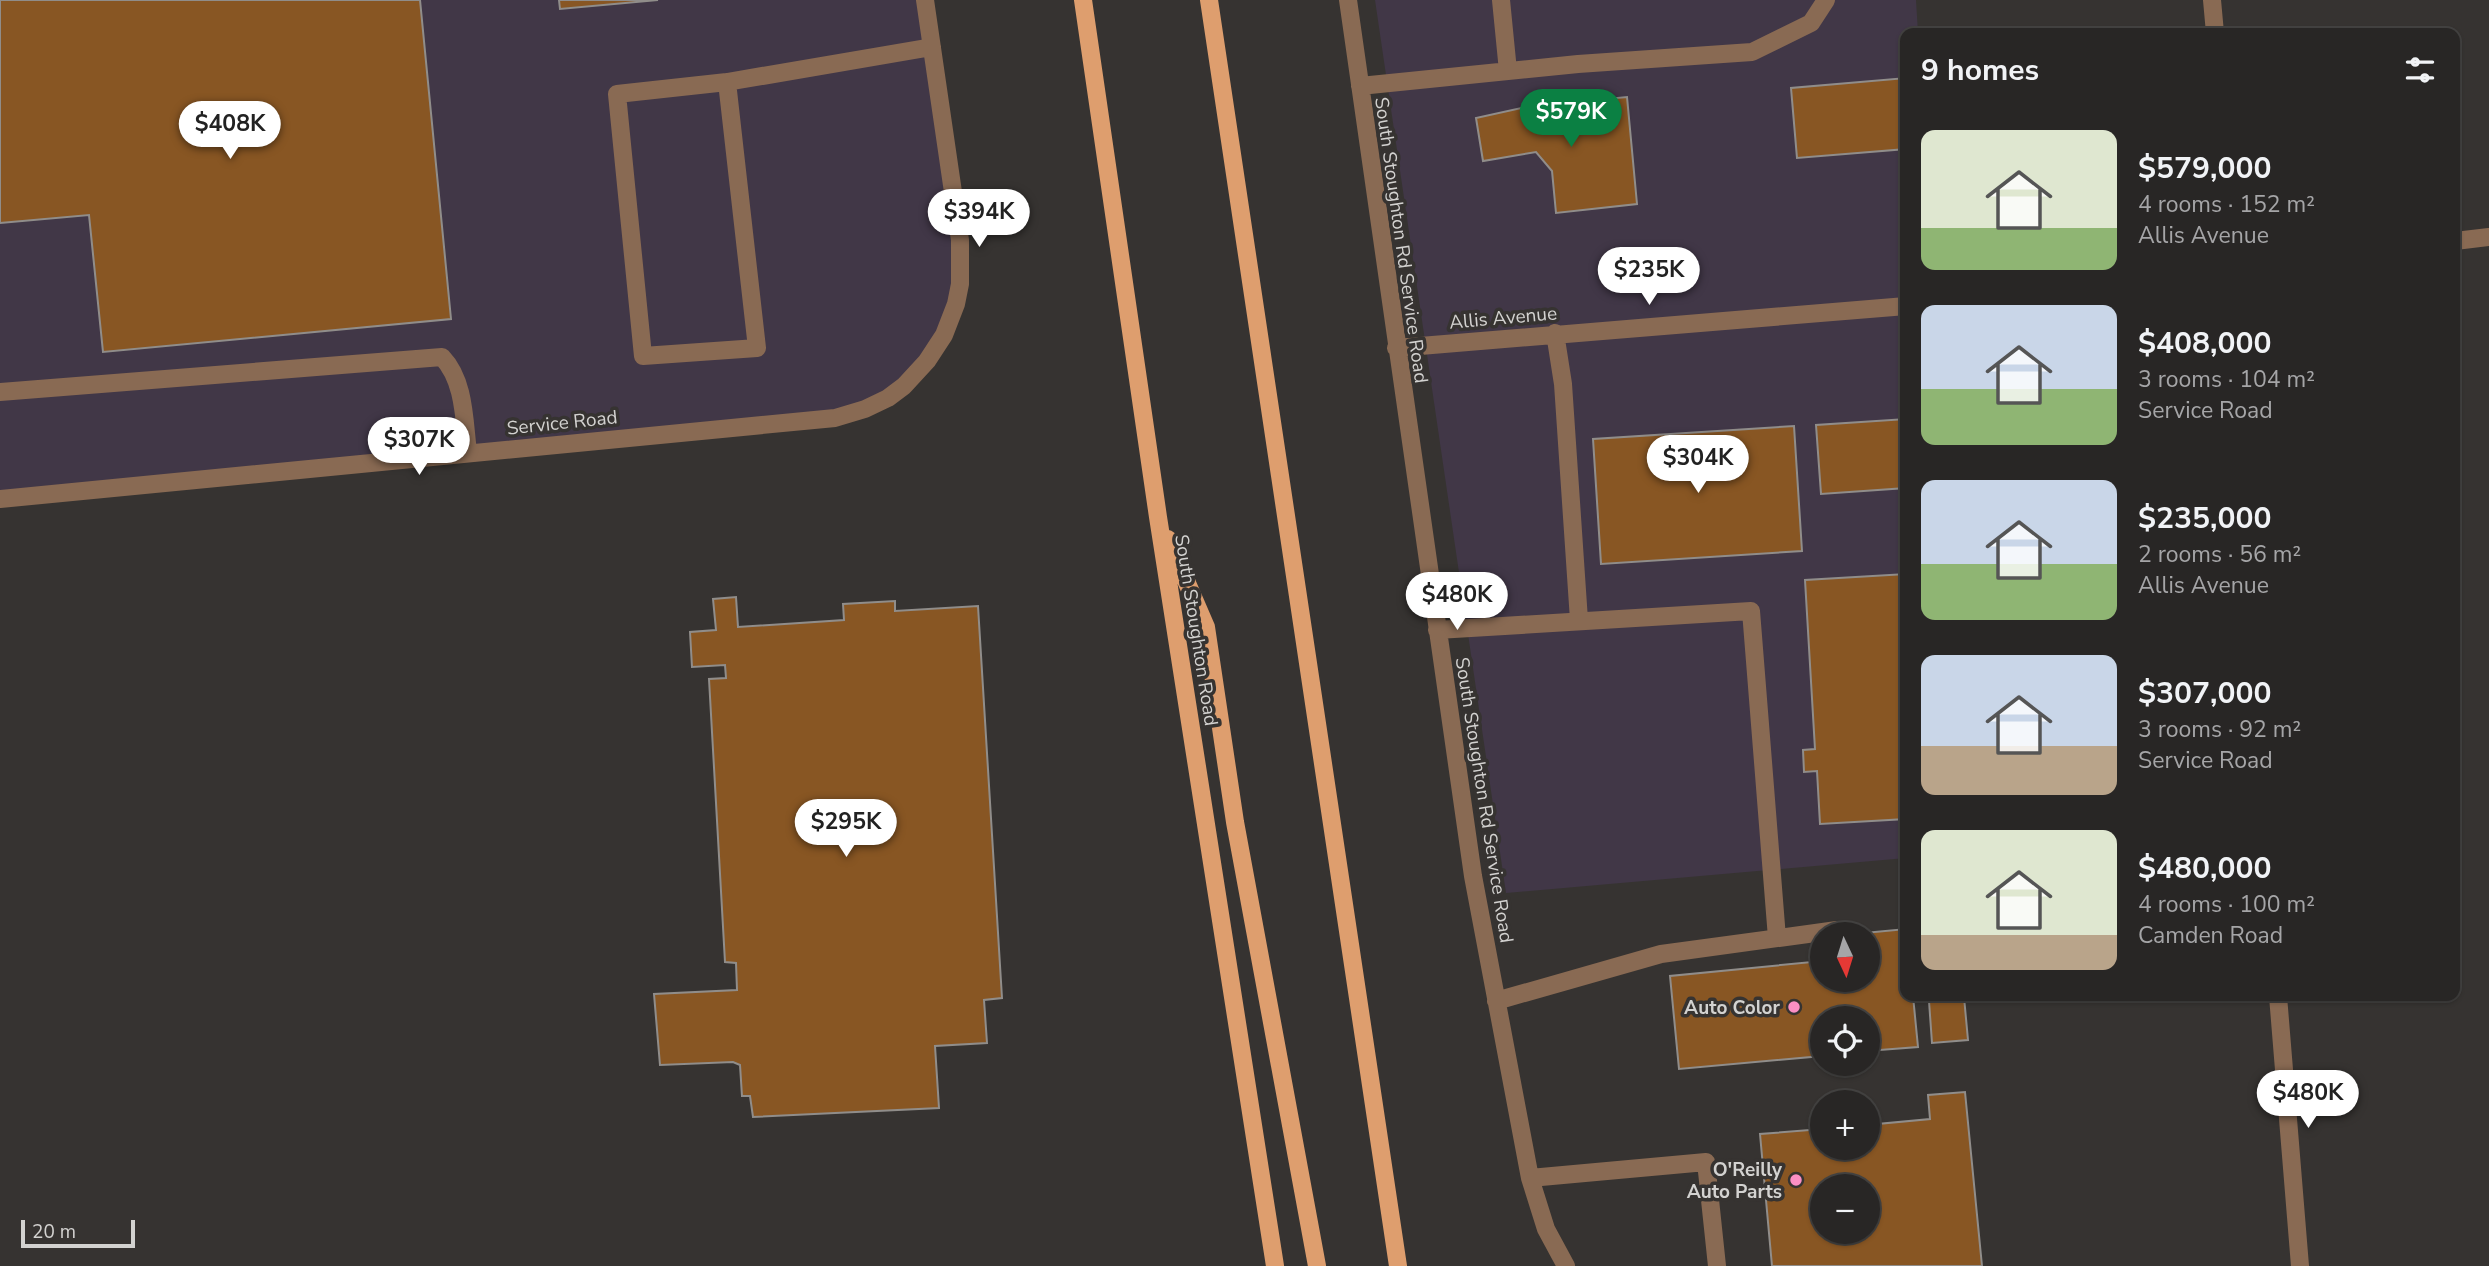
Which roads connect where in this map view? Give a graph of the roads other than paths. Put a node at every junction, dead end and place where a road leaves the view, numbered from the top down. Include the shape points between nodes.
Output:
1 (925, 0) edge
2 (1083, 0) edge
3 (1209, 0) edge
4 (1348, 0) edge
5 (1502, 0) edge
6 (1826, 0) edge
7 (2212, 0) edge
8 (2215, 28) edge
9 (932, 47) junction
10 (1508, 71) junction
11 (727, 82) junction
12 (1360, 86) junction
13 (2489, 237) edge
14 (2460, 240) edge
15 (1900, 307) edge
16 (1555, 333) junction
17 (1396, 348) junction
18 (0, 392) edge
19 (468, 452) junction
20 (0, 499) edge
21 (1158, 516) junction
22 (1578, 620) junction
23 (1437, 630) junction
24 (1810, 934) edge
25 (1777, 938) junction
26 (1496, 1001) junction
27 (2278, 1001) edge
28 (1530, 1178) junction
29 (1275, 1266) edge
30 (1317, 1266) edge
31 (1398, 1266) edge
32 (1566, 1266) edge
33 (1717, 1266) edge
34 (2300, 1266) edge

1 - 9 street
2 - 21 main road, South Stoughton Road
3 - 31 main road
4 - 12 street, South Stoughton Rd Service Road
5 - 10 street
6 - 10 street via 1811,23 1752,52
7 - 8 street
9 - 11 street
9 - 19 street, Service Road via 960,240 960,284 944,335 904,386 877,404 835,418
10 - 12 street
11 - 11 street via 617,94 643,356 757,348
12 - 17 street, South Stoughton Rd Service Road
13 - 14 street
15 - 16 street, Allis Avenue
16 - 17 street, Allis Avenue
16 - 22 street via 1563,384
17 - 23 street, South Stoughton Rd Service Road
18 - 19 street via 442,357 451,367 462,401
19 - 20 street, Service Road
21 - 29 main road, South Stoughton Road
21 - 30 main road via 1206,627 1235,822
22 - 23 street
22 - 25 street via 1751,611
23 - 26 street, South Stoughton Rd Service Road
24 - 25 street
25 - 26 street via 1661,954
26 - 28 street, South Stoughton Rd Service Road
27 - 34 street
28 - 32 street, South Stoughton Rd Service Road via 1546,1229
28 - 33 street via 1706,1162

